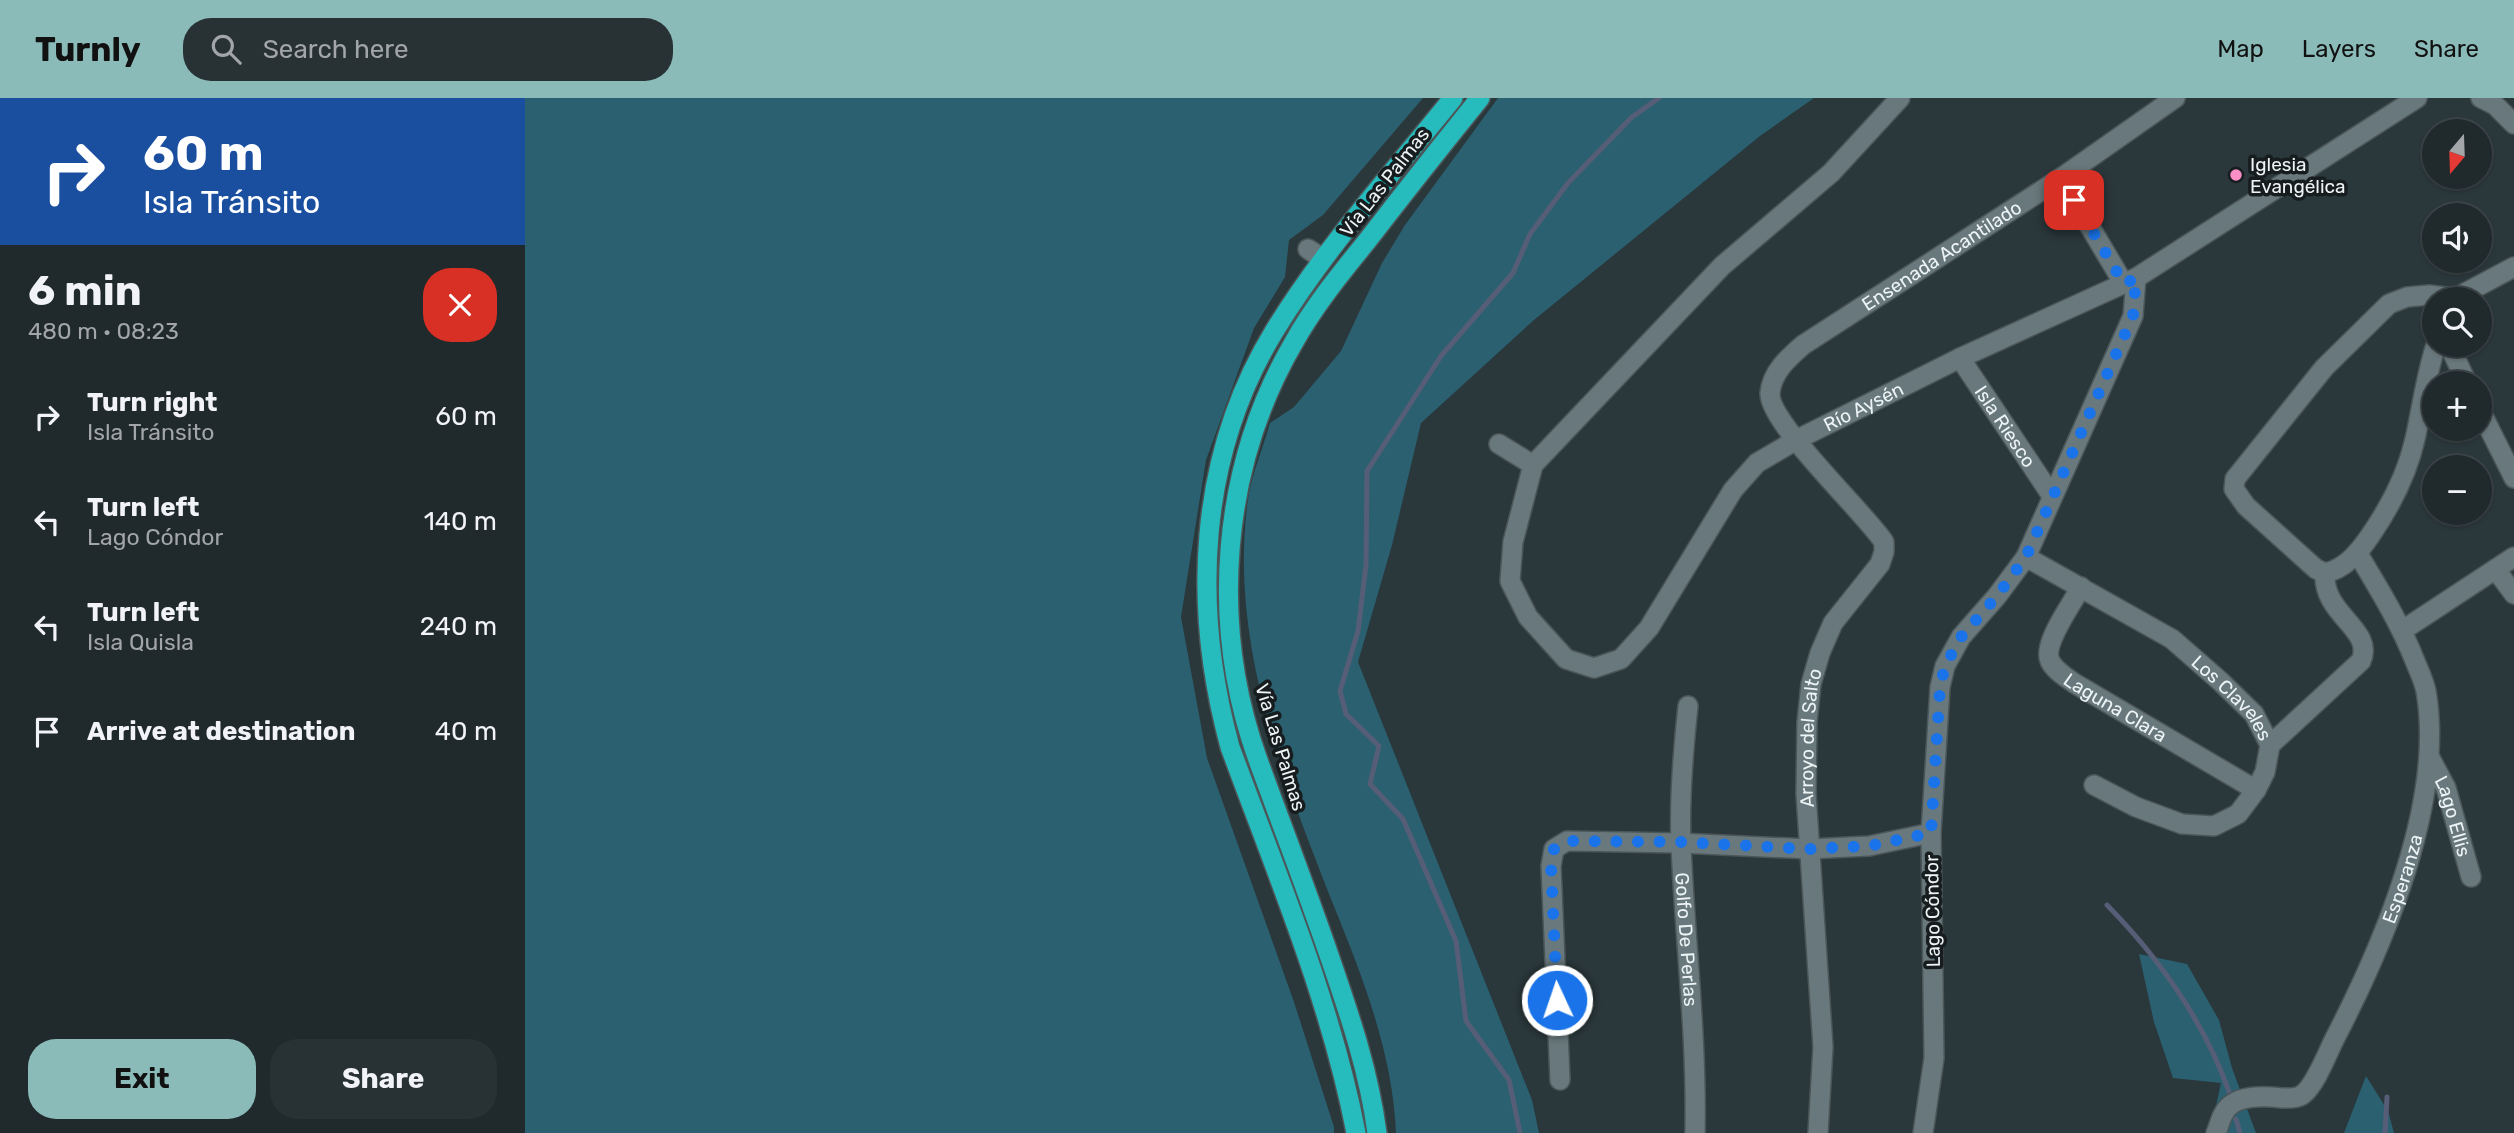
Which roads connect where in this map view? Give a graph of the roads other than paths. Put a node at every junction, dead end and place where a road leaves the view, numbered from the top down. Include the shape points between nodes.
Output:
1 (1453, 98) edge
2 (1480, 98) edge
3 (1900, 98) edge
4 (2175, 98) edge
5 (2417, 98) edge
6 (2481, 98) edge
7 (2514, 124) edge
8 (2061, 178) junction
9 (2514, 267) edge
10 (2130, 281) junction
11 (2476, 287) edge
12 (2422, 296) edge
13 (2433, 357) edge
14 (1960, 358) junction
15 (2492, 434) edge
16 (1796, 440) junction
17 (1499, 443) dead end
18 (1533, 465) junction
19 (2514, 478) edge
20 (2052, 496) junction
21 (2358, 554) junction
22 (2026, 557) junction
23 (2514, 558) edge
24 (2496, 570) junction
25 (2326, 573) junction
26 (2081, 587) junction
27 (2514, 594) edge
28 (2403, 630) junction
29 (1688, 706) dead end
30 (2270, 745) junction
31 (2430, 758) junction
32 (2094, 785) dead end
33 (2256, 790) junction
34 (1931, 833) junction
35 (1680, 842) junction
36 (1809, 849) junction
37 (2471, 877) dead end
38 (1560, 1080) dead end
39 (1356, 1133) edge
40 (1377, 1133) edge
41 (1695, 1133) edge
42 (1818, 1133) edge
43 (1923, 1133) edge
44 (2216, 1133) edge

1 - 39 highway, Vía Las Palmas via 1316,254 1273,332 1248,385 1221,463 1206,564 1211,661 1230,747 1315,978
2 - 40 highway, Vía Las Palmas via 1294,340 1252,432 1231,533 1232,647 1243,710 1367,1070
3 - 18 street, Río Aysén via 1831,173 1722,266
4 - 8 street, Ensenada Acantilado
5 - 10 street, Río Aysén
6 - 7 street
8 - 10 street
8 - 16 street, Ensenada Acantilado via 1803,345 1782,364 1770,394 1774,410
9 - 11 street
10 - 14 street, Río Aysén
10 - 20 street, Lago Cóndor via 2133,316
12 - 25 street via 2389,304 2324,368 2235,479 2234,489 2246,506
13 - 21 street via 2404,476
14 - 16 street, Río Aysén
14 - 20 street, Isla Riesco
15 - 19 street
16 - 18 street, Río Aysén via 1757,463 1733,490 1635,644 1621,659 1594,668 1566,659 1528,617 1510,581 1513,542
16 - 36 street, Arroyo del Salto via 1884,542 1880,564 1833,623 1811,684
17 - 18 street
20 - 22 street, Lago Cóndor
21 - 25 street
21 - 28 street, Esperanza
22 - 26 street, Los Claveles
22 - 34 street, Lago Cóndor via 1961,637 1945,666
23 - 24 street
24 - 27 street
24 - 28 street
25 - 30 street via 2328,598 2362,639 2365,652 2361,661
26 - 30 street, Los Claveles via 2172,639 2255,714
26 - 33 street, Laguna Clara via 2049,645 2049,660 2057,671
28 - 31 street, Esperanza via 2426,689
29 - 35 street, Golfo De Perlas
30 - 33 street, Los Claveles
31 - 37 street, Lago Ellis via 2446,788
31 - 44 street, Esperanza via 2405,871 2376,949 2314,1080 2302,1095 2293,1098 2258,1095 2239,1101 2225,1111
32 - 33 street, Los Claveles via 2182,824 2214,826 2238,814
34 - 36 street via 1869,846
34 - 43 street, Lago Cóndor via 1934,1058
35 - 36 street
35 - 38 street via 1567,841 1554,849
35 - 41 street, Golfo De Perlas via 1696,1074
36 - 42 street, Arroyo del Salto via 1823,1047

